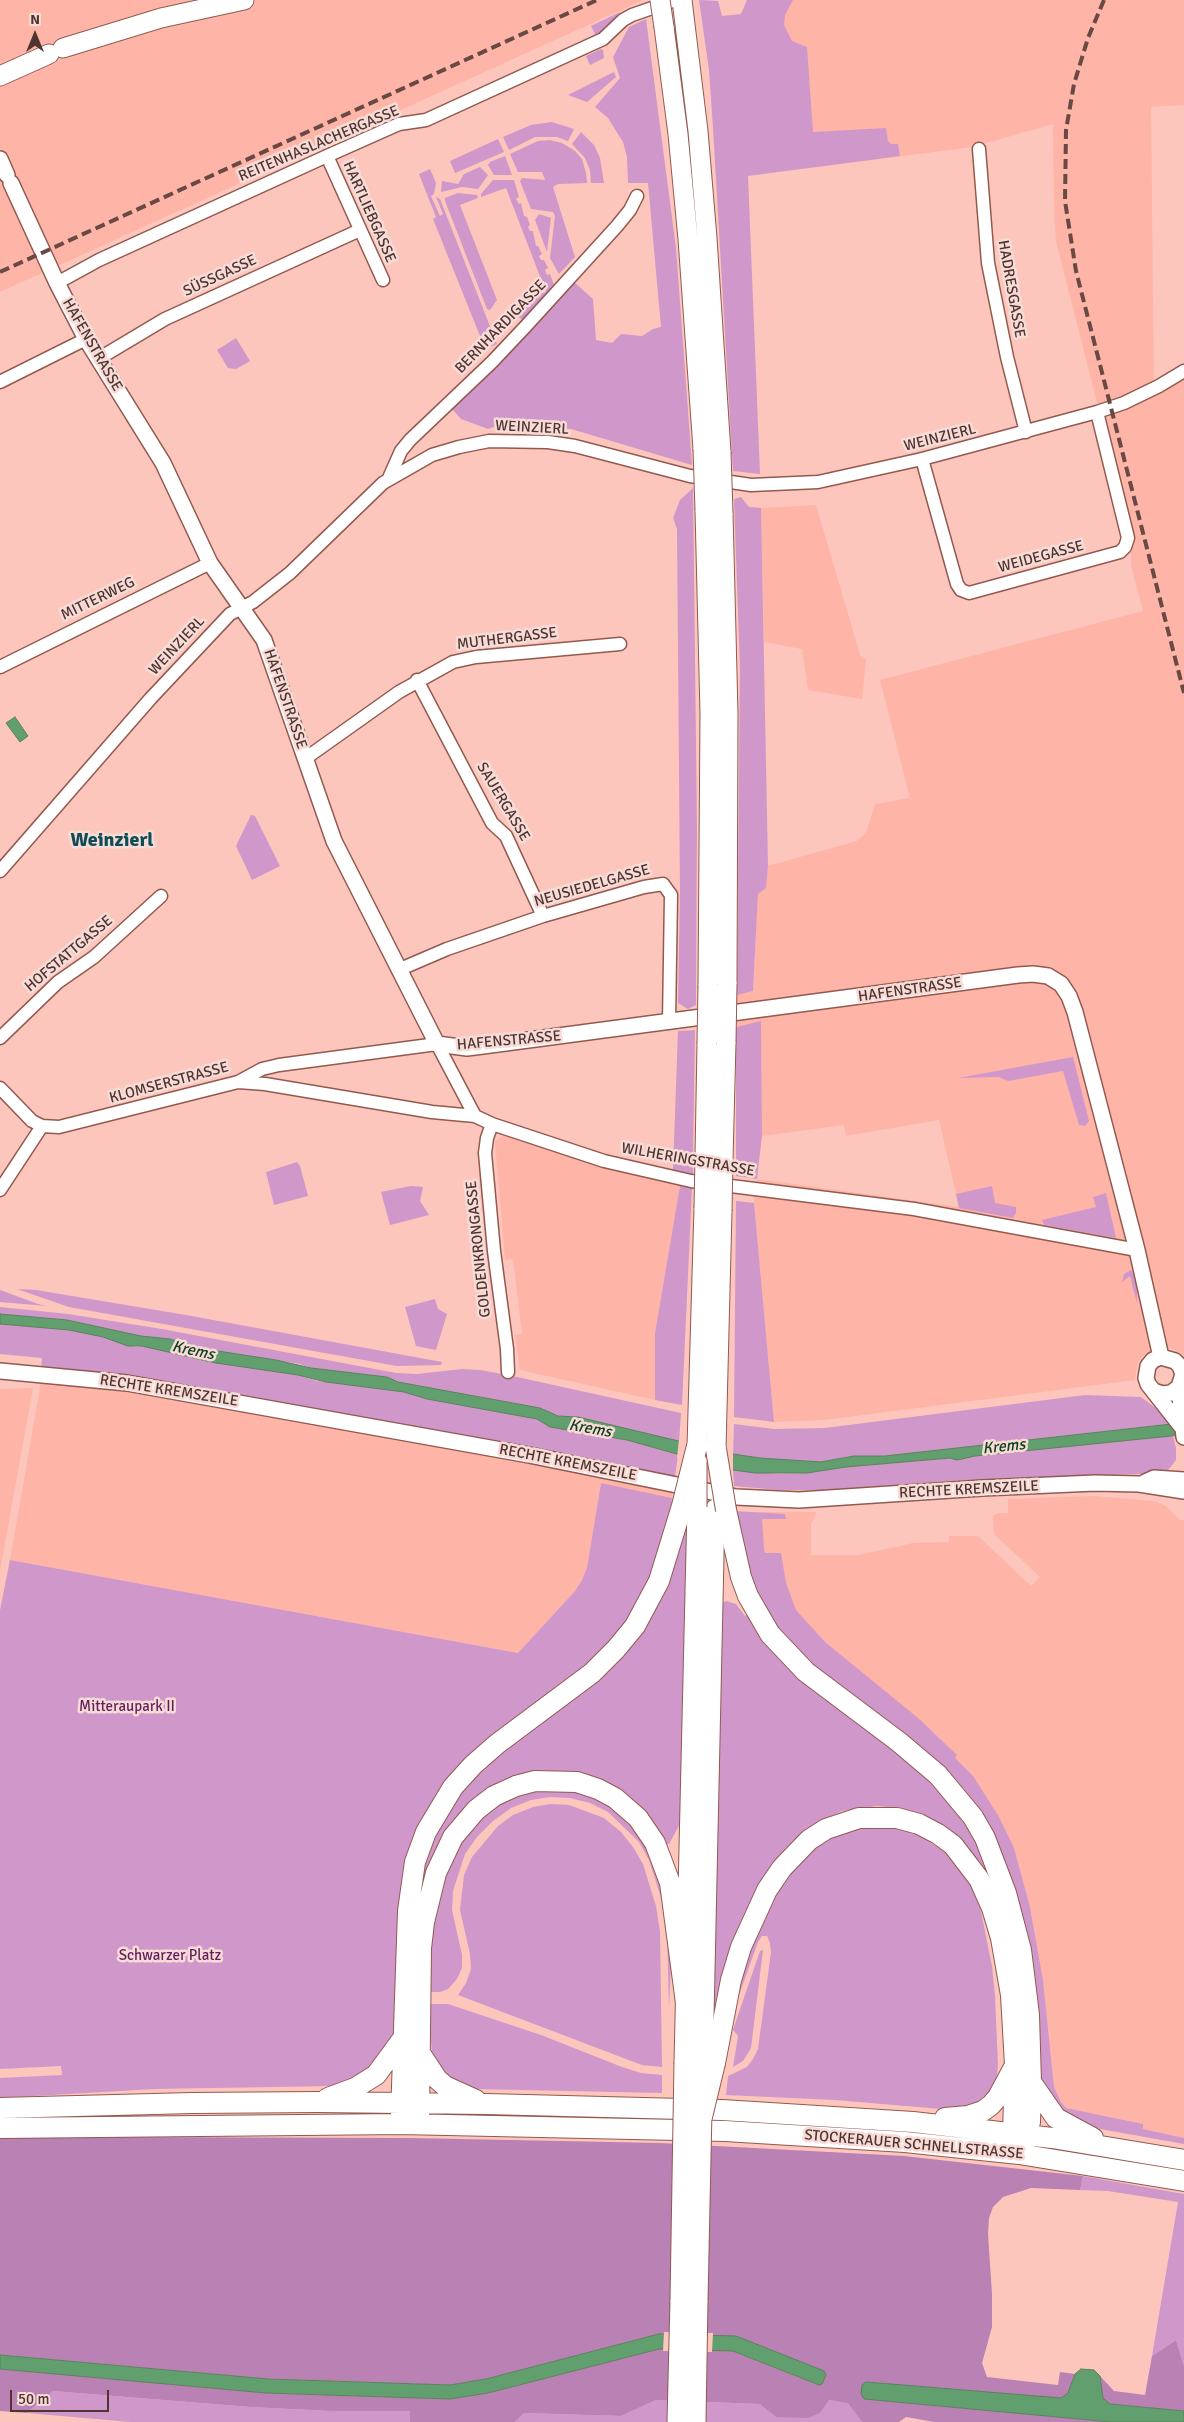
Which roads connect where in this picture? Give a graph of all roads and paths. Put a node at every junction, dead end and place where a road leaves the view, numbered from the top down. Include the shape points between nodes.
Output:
1 (244, 0) edge
2 (660, 0) edge
3 (675, 0) edge
4 (682, 0) edge
5 (0, 76) edge
6 (979, 149) dead end
7 (327, 156) junction
8 (0, 160) edge
9 (637, 196) dead end
10 (360, 230) junction
11 (383, 280) dead end
12 (57, 283) junction
13 (86, 339) junction
14 (98, 359) junction
15 (1184, 371) edge
16 (0, 382) edge
17 (1097, 412) junction
18 (1026, 432) junction
19 (712, 450) junction
20 (922, 459) junction
21 (389, 478) junction
22 (714, 511) junction
23 (210, 563) junction
24 (242, 607) junction
25 (620, 644) dead end
26 (0, 667) edge
27 (417, 680) junction
28 (306, 758) junction
29 (0, 871) edge
30 (160, 896) dead end
31 (543, 916) junction
32 (398, 970) junction
33 (669, 1022) junction
34 (0, 1038) edge
35 (716, 1043) junction
36 (437, 1044) junction
37 (238, 1082) junction
38 (0, 1088) edge
39 (475, 1116) junction
40 (492, 1124) junction
41 (42, 1126) junction
42 (0, 1190) edge
43 (1138, 1250) junction
44 (1160, 1357) junction
45 (0, 1371) edge
46 (508, 1372) dead end
47 (1181, 1383) edge
48 (1157, 1394) junction
49 (1183, 1427) edge
50 (707, 1448) junction
51 (1184, 1480) edge
52 (1139, 1484) junction
53 (1184, 1491) edge
54 (705, 1508) junction
55 (686, 2003) junction
56 (404, 2037) junction
57 (420, 2053) junction
58 (709, 2063) junction
59 (1015, 2065) junction
60 (1032, 2082) junction
61 (318, 2102) junction
62 (410, 2103) junction
63 (486, 2104) junction
64 (0, 2108) edge
65 (702, 2117) joint
66 (913, 2122) junction
67 (410, 2124) junction
68 (0, 2128) edge
69 (1020, 2134) junction
70 (1112, 2147) junction
71 (1019, 2154) junction
72 (1184, 2160) edge
73 (1184, 2181) edge
74 (689, 2300) junction
75 (677, 2422) edge
76 (696, 2422) edge

1 - 5 main road via 161,18 56,51
2 - 19 main road, bridge
3 - 7 street, REITENHASLACHERGASSE via 632,15 603,40 426,120 399,124
4 - 19 main road via 707,238
6 - 18 street, HADRESGASSE via 988,263
7 - 10 street, HARTLIEBGASSE
7 - 12 street, REITENHASLACHERGASSE via 99,260
8 - 12 street, HAFENSTRASSE
9 - 21 street, BERNHARDIGASSE via 617,226 532,320 406,446
10 - 11 street, HARTLIEBGASSE
10 - 14 street, SÜSSGASSE via 165,319
12 - 13 street, HAFENSTRASSE
13 - 14 street, HAFENSTRASSE
13 - 16 street
14 - 23 street, HAFENSTRASSE via 163,463
15 - 17 street, WEINZIERL via 1124,403
17 - 18 street, WEINZIERL
17 - 20 street, WEIDEGASSE via 1128,538 1125,548 969,593 957,584
18 - 20 street, WEINZIERL
19 - 22 main road, bridge
20 - 21 street, WEINZIERL via 818,482 751,485 690,476 574,446 515,440 489,441 432,455
21 - 24 street, WEINZIERL via 290,573
22 - 35 main road, bridge via 708,986
22 - 35 main road, bridge via 728,714 727,984
23 - 24 street, HAFENSTRASSE
23 - 26 street, MITTERWEG
24 - 28 street, HAFENSTRASSE via 264,640
24 - 29 street, WEINZIERL via 230,614 151,698
25 - 27 street, MUTHERGASSE via 476,657 453,662
27 - 28 street, MUTHERGASSE
27 - 31 street, SAUERGASSE via 488,815 506,836
28 - 32 street, HAFENSTRASSE via 343,861
30 - 34 street, HOFSTATTGASSE via 94,957 58,982
31 - 32 street, NEUSIEDELGASSE via 447,949
31 - 33 street, NEUSIEDELGASSE via 663,884 671,895
32 - 36 street, HAFENSTRASSE
33 - 36 street, HAFENSTRASSE via 467,1048
33 - 43 street, HAFENSTRASSE via 1018,975 1048,976 1061,984 1075,1012
35 - 50 main road, bridge via 705,1157 699,1394
35 - 50 main road, bridge via 723,1160 718,1398
36 - 37 street, KLOMSERSTRASSE via 279,1065 262,1069
36 - 39 street
37 - 39 street, WILHERINGSTRASSE
37 - 41 street, KLOMSERSTRASSE via 76,1124
38 - 41 street via 32,1121
39 - 40 street, WILHERINGSTRASSE
40 - 43 street, WILHERINGSTRASSE via 639,1171 914,1209
40 - 46 street, GOLDENKRONGASSE via 486,1153
41 - 42 street
43 - 44 street, HAFENSTRASSE
44 - 47 street via 1175,1361 1180,1366
44 - 48 street via 1153,1360 1146,1372 1148,1384
45 - 52 street, RECHTE KREMSZEILE via 134,1384 529,1455 736,1497 799,1500 982,1488
47 - 48 street via 1171,1393
47 - 49 street
48 - 49 street
50 - 54 highway, bridge
50 - 54 highway, bridge
51 - 52 street, RECHTE KREMSZEILE via 1154,1478
52 - 53 street, RECHTE KREMSZEILE
54 - 55 main road
54 - 56 highway via 635,1626 616,1649 592,1672 473,1765 433,1817 415,1862 410,1889
54 - 58 main road
54 - 60 highway via 770,1634 806,1672 938,1775 973,1817 985,1838 1006,1893 1020,1950 1029,2015
55 - 57 highway via 670,1883 664,1862 648,1831 628,1808 598,1789 577,1782 535,1781 494,1796 476,1810 454,1837 436,1872 425,1914 421,1948
55 - 74 main road, bridge via 684,2062
56 - 61 highway via 376,2075 355,2088
56 - 62 highway
57 - 62 highway
57 - 63 highway via 445,2086
58 - 59 highway via 731,1980 752,1920 767,1890 782,1868 809,1840 845,1822 877,1816 919,1824 938,1834 962,1855 979,1879 992,1908 1006,1964
58 - 65 highway, bridge
59 - 66 highway via 998,2097 983,2110 968,2116
59 - 69 highway
60 - 69 highway
60 - 70 highway via 1056,2118
61 - 62 highway, STOCKERAUER SCHNELLSTRASSE
61 - 64 highway, STOCKERAUER SCHNELLSTRASSE
62 - 63 highway, STOCKERAUER SCHNELLSTRASSE
62 - 67 highway
63 - 66 highway, STOCKERAUER SCHNELLSTRASSE via 786,2113
65 - 74 main road, bridge
66 - 69 highway, STOCKERAUER SCHNELLSTRASSE
67 - 68 highway, STOCKERAUER SCHNELLSTRASSE
67 - 71 highway, STOCKERAUER SCHNELLSTRASSE via 642,2128 838,2137
69 - 70 highway, STOCKERAUER SCHNELLSTRASSE
69 - 71 highway via 1014,2144
70 - 72 highway, STOCKERAUER SCHNELLSTRASSE
71 - 73 highway, STOCKERAUER SCHNELLSTRASSE
74 - 75 main road
74 - 76 main road

